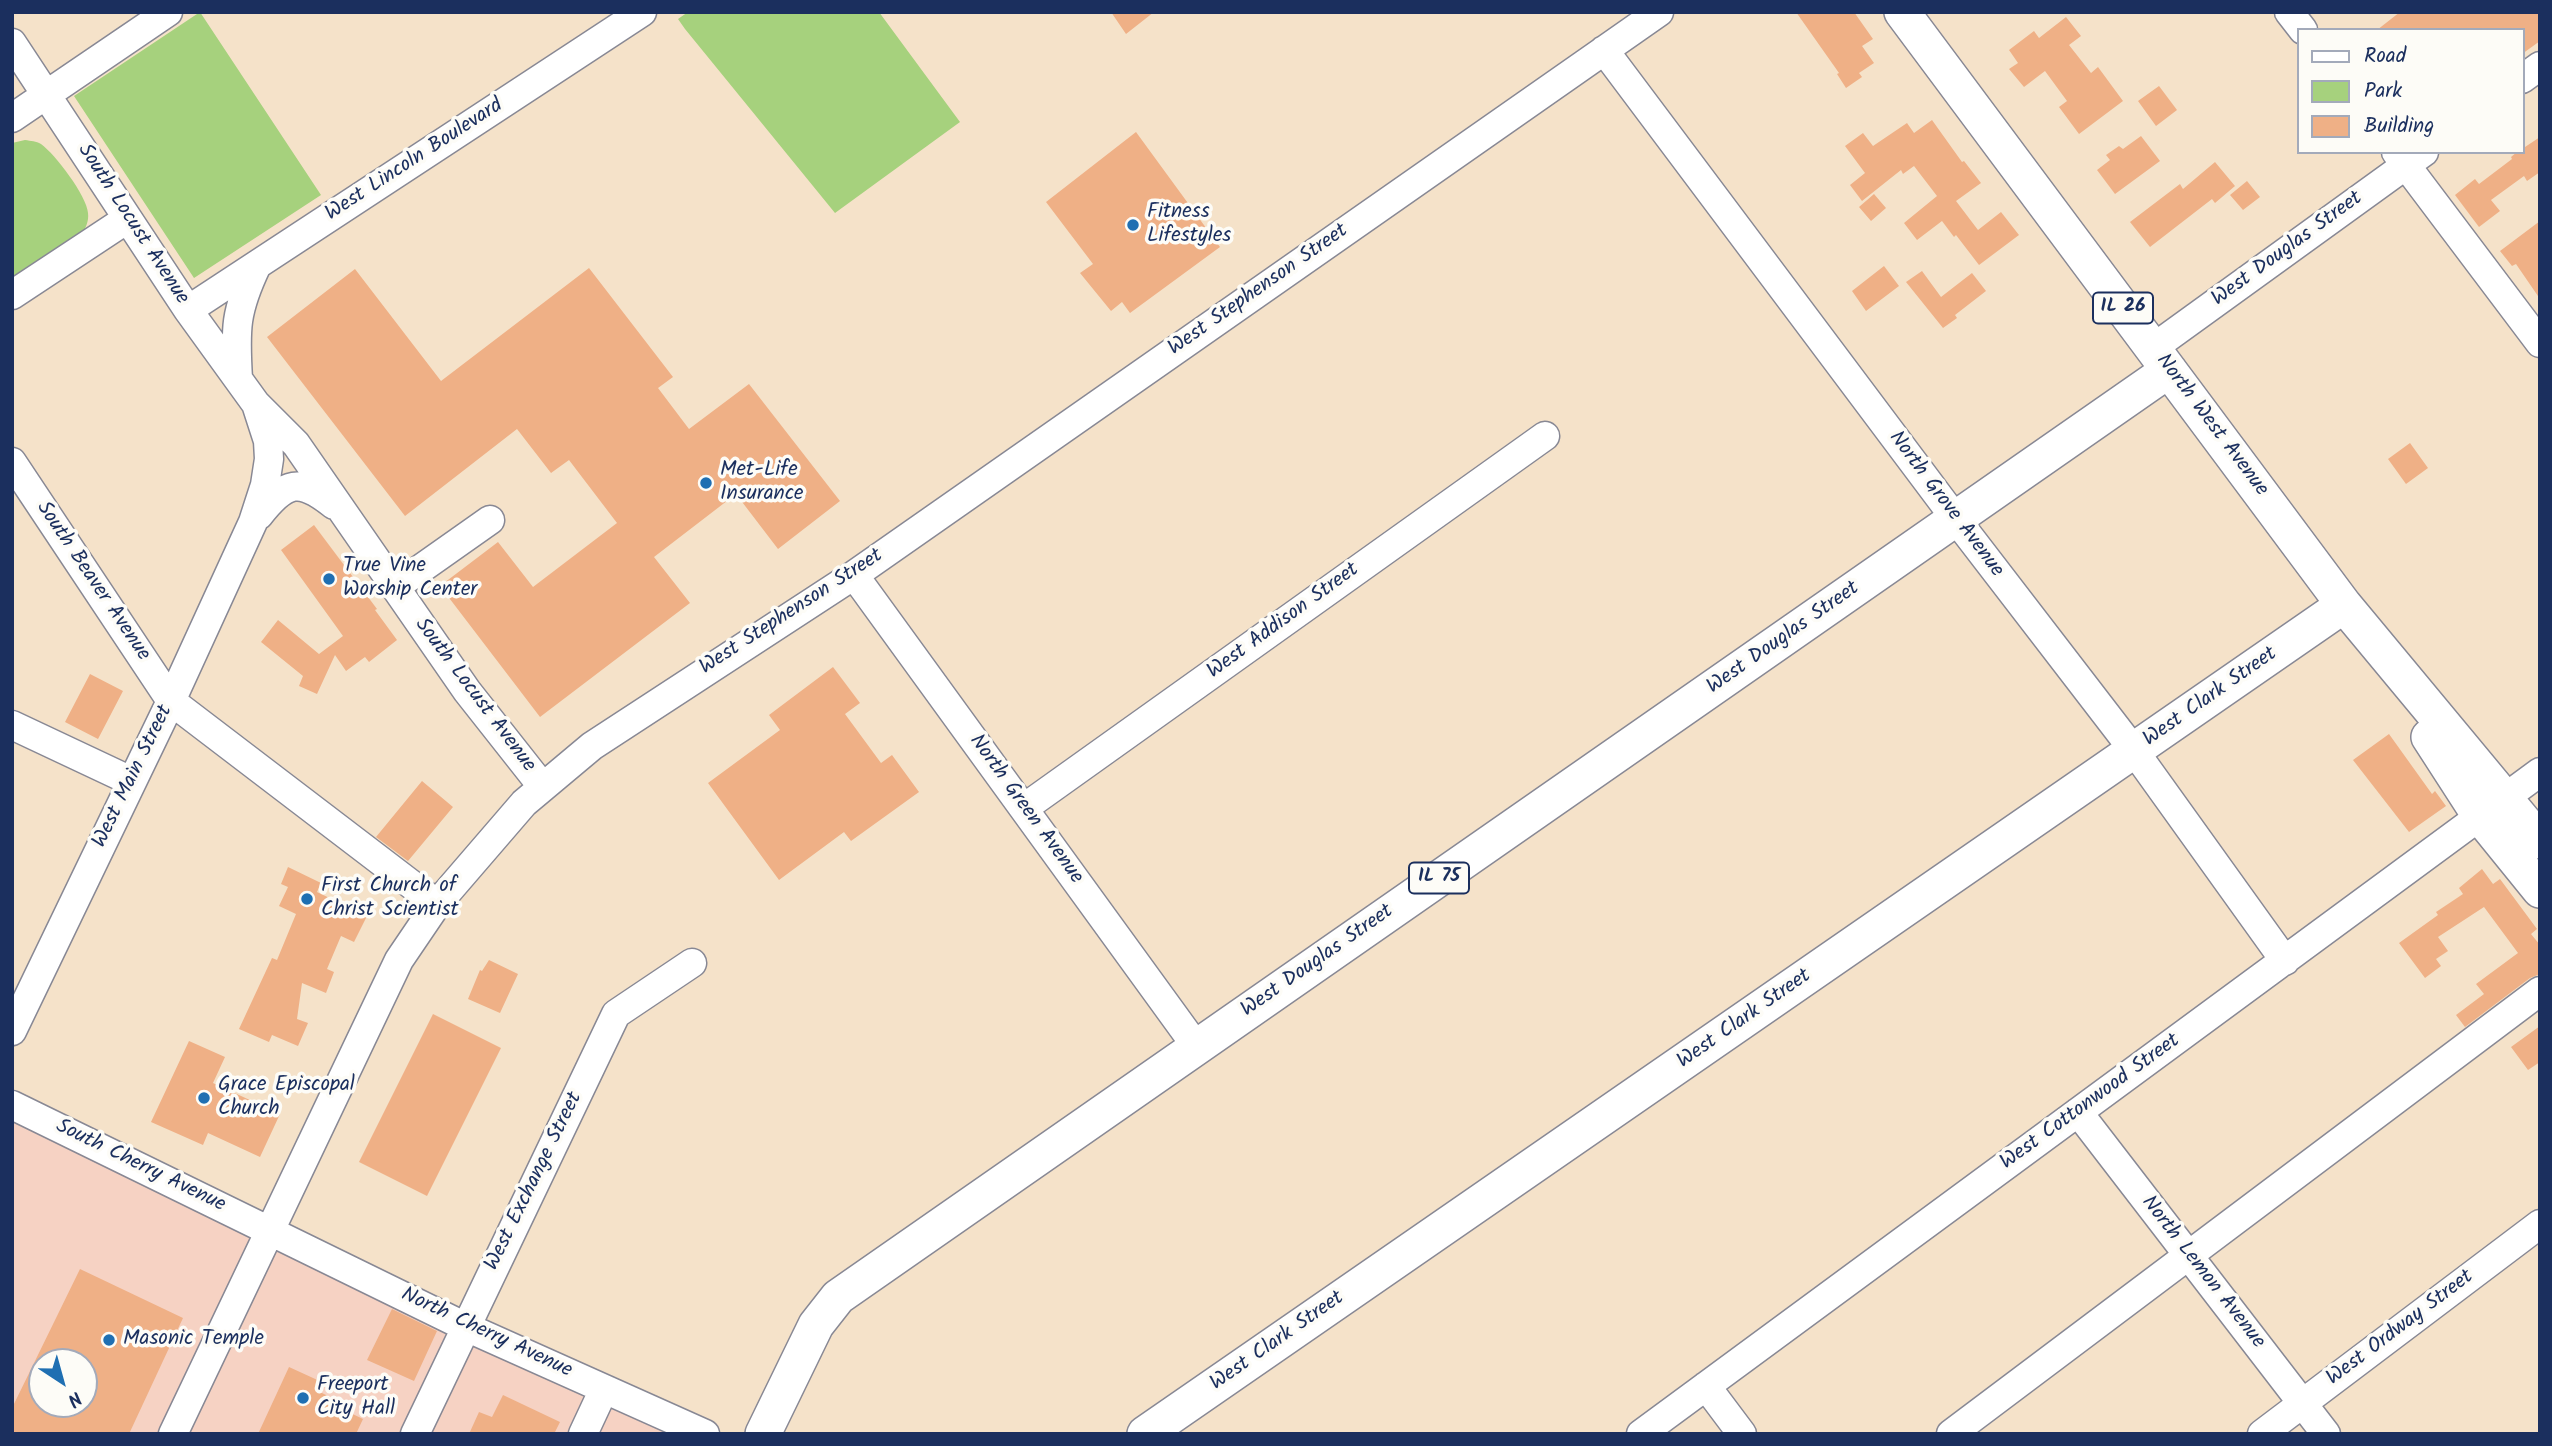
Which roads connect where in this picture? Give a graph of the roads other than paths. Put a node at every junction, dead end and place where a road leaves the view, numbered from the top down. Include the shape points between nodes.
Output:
1 (168, 12) edge
2 (642, 12) edge
3 (1659, 12) edge
4 (1902, 12) edge
5 (2289, 12) edge
6 (2301, 28) edge
7 (12, 43) edge
8 (1604, 50) junction
9 (2540, 66) edge
10 (2524, 78) edge
11 (46, 94) junction
12 (12, 118) edge
13 (2409, 157) edge
14 (127, 219) junction
15 (257, 265) junction
16 (12, 295) edge
17 (188, 310) junction
18 (2540, 343) edge
19 (2161, 359) junction
20 (238, 379) junction
21 (256, 404) junction
22 (1545, 436) dead end
23 (12, 462) edge
24 (344, 513) junction
25 (1955, 518) junction
26 (490, 520) dead end
27 (253, 522) junction
28 (854, 575) junction
29 (395, 587) junction
30 (2344, 605) junction
31 (172, 701) junction
32 (12, 725) edge
33 (2135, 752) junction
34 (2540, 772) edge
35 (131, 781) junction
36 (542, 786) junction
37 (2492, 807) junction
38 (1024, 808) junction
39 (2540, 841) edge
40 (2540, 890) edge
41 (437, 904) junction
42 (2285, 961) junction
43 (692, 963) dead end
44 (2540, 991) edge
45 (12, 1031) edge
46 (1196, 1046) junction
47 (12, 1105) edge
48 (2078, 1112) junction
49 (2540, 1224) edge
50 (268, 1229) junction
51 (2188, 1255) junction
52 (466, 1327) junction
53 (1706, 1386) junction
54 (604, 1389) junction
55 (2303, 1403) junction
56 (173, 1434) edge
57 (415, 1434) edge
58 (583, 1434) edge
59 (705, 1434) edge
60 (763, 1434) edge
61 (1145, 1434) edge
62 (1641, 1434) edge
63 (1742, 1434) edge
64 (1951, 1434) edge
65 (2262, 1434) edge
66 (2326, 1434) edge

1 - 11 street
2 - 15 street, West Lincoln Boulevard
3 - 8 street, West Stephenson Street
4 - 19 main road, North West Avenue / IL 26
5 - 6 street
7 - 11 street, South Locust Avenue
8 - 25 street, North Grove Avenue
8 - 28 street, West Stephenson Street
9 - 10 street
11 - 12 street
11 - 14 street, South Locust Avenue
13 - 18 street
13 - 19 street, West Douglas Street
14 - 16 street
14 - 17 street, South Locust Avenue
15 - 17 street, West Lincoln Boulevard
15 - 20 street via 237,315
17 - 20 street, South Locust Avenue
19 - 25 main road, West Douglas Street / IL 75
19 - 30 main road, North West Avenue / IL 26
20 - 21 street, South Locust Avenue
21 - 24 street, South Locust Avenue via 296,444
21 - 27 street, South Locust Avenue via 269,459
22 - 38 street, West Addison Street
23 - 31 street, South Beaver Avenue
24 - 27 street via 316,491 300,486 284,488
24 - 29 street, South Locust Avenue
25 - 33 street, North Grove Avenue
25 - 46 main road, West Douglas Street / IL 75
26 - 29 street
27 - 31 street, West Main Street
28 - 36 street, West Stephenson Street via 630,719
28 - 38 street, North Green Avenue
29 - 36 street, South Locust Avenue via 467,691
30 - 33 main road, West Clark Street
30 - 37 main road, North West Avenue / IL 26
31 - 35 street, West Main Street
31 - 41 street, South Beaver Avenue
32 - 35 street
33 - 42 street, North Grove Avenue
33 - 61 main road, West Clark Street
34 - 37 street, West Cottonwood Street
35 - 45 street, West Main Street
36 - 41 street, West Stephenson Street
37 - 39 main road, North West Avenue / IL 26
37 - 40 main road, North West Avenue / IL 26
37 - 42 street, West Cottonwood Street
38 - 46 street, North Green Avenue
41 - 50 street, West Stephenson Street via 399,960
42 - 48 street, West Cottonwood Street
43 - 52 street, West Exchange Street via 616,1014
44 - 51 street
46 - 60 main road, West Douglas Street / IL 75 via 838,1297 816,1325
47 - 50 street, South Cherry Avenue
48 - 51 street, North Lemon Avenue
48 - 53 street, West Cottonwood Street
49 - 55 street, West Ordway Street
50 - 52 street, North Cherry Avenue
50 - 56 street, West Stephenson Street
51 - 55 street, North Lemon Avenue
51 - 64 street
52 - 54 street, North Cherry Avenue
52 - 57 street, West Exchange Street
53 - 62 street, West Cottonwood Street
53 - 63 street
54 - 58 street
54 - 59 street, North Cherry Avenue
55 - 65 street, West Ordway Street
55 - 66 street, North Lemon Avenue

